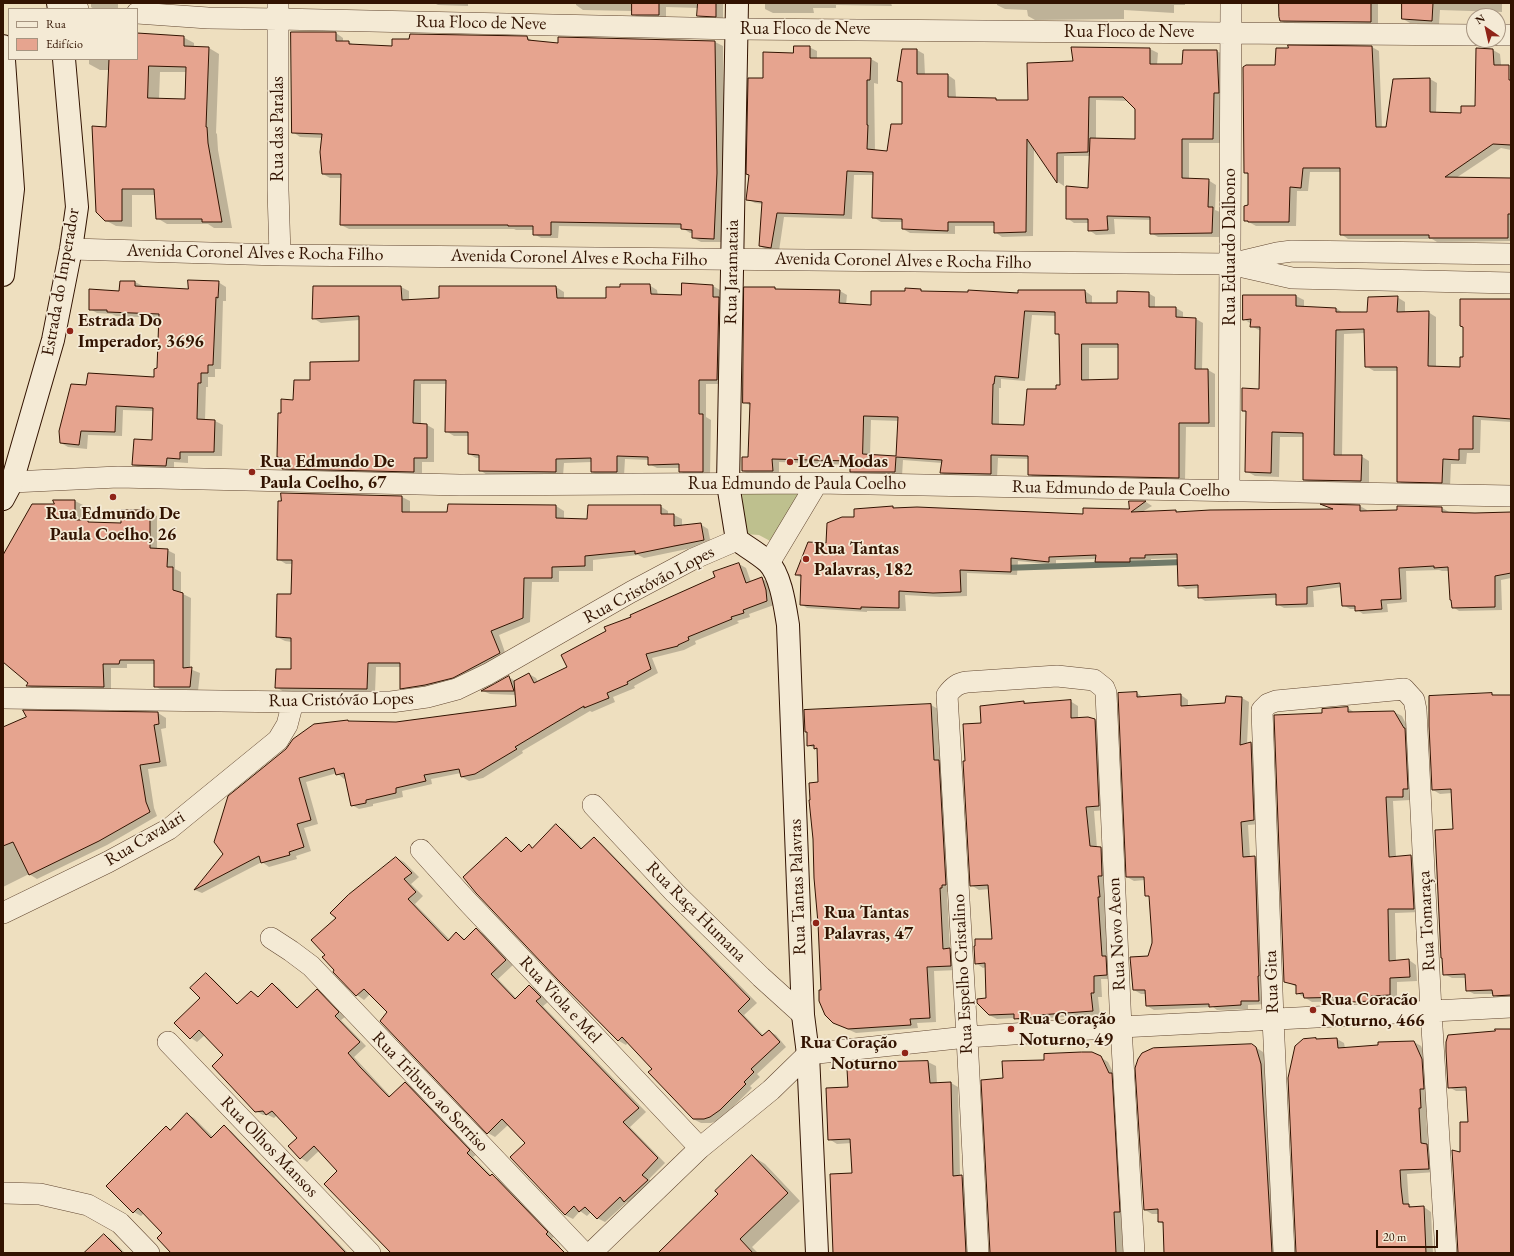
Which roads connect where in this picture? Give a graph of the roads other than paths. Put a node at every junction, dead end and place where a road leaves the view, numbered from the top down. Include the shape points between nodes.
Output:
1 (737, 3) edge
2 (1230, 3) edge
3 (208, 10) edge
4 (278, 11) edge
5 (138, 13) edge
6 (736, 28) junction
7 (1230, 32) junction
8 (1466, 35) edge
9 (3, 46) edge
10 (64, 60) edge
11 (6, 118) edge
12 (71, 249) junction
13 (1511, 254) edge
14 (280, 255) junction
15 (733, 259) junction
16 (1230, 264) junction
17 (3, 275) edge
18 (1511, 283) edge
19 (818, 483) junction
20 (728, 484) junction
21 (7, 490) edge
22 (1229, 491) junction
23 (1511, 496) edge
24 (737, 540) junction
25 (769, 563) junction
26 (948, 694) joint
27 (3, 698) edge
28 (294, 702) junction
29 (1262, 710) joint
30 (593, 805) dead end
31 (421, 850) dead end
32 (3, 914) edge
33 (271, 938) dead end
34 (1511, 1006) edge
35 (1431, 1011) junction
36 (803, 1015) junction
37 (1273, 1019) junction
38 (1121, 1027) junction
39 (967, 1037) junction
40 (168, 1042) dead end
41 (808, 1054) junction
42 (700, 1148) junction
43 (3, 1194) edge
44 (149, 1253) edge
45 (370, 1253) edge
46 (584, 1253) edge
47 (591, 1253) edge
48 (817, 1253) edge
49 (978, 1253) edge
50 (1134, 1253) edge
51 (1284, 1253) edge
52 (1446, 1253) edge

1 - 6 street, Rua Jaramataia
2 - 7 street, Rua Eduardo Dalbono
3 - 4 street, Rua Floco de Neve
3 - 5 street, Rua Floco de Neve
4 - 6 street, Rua Floco de Neve
4 - 14 street, Rua das Paralas
6 - 7 street, Rua Floco de Neve
6 - 15 street, Rua Jaramataia
7 - 8 street, Rua Floco de Neve
7 - 16 street, Rua Eduardo Dalbono
9 - 11 street
10 - 12 street, Estrada do Imperador via 77,207
11 - 17 street via 13,189
12 - 14 street, Avenida Coronel Alves e Rocha Filho
12 - 21 street, Estrada do Imperador via 53,340
13 - 16 street, Avenida Coronel Alves e Rocha Filho via 1292,251
14 - 15 street, Avenida Coronel Alves e Rocha Filho
15 - 16 street, Avenida Coronel Alves e Rocha Filho
15 - 20 street, Rua Jaramataia
16 - 18 street, Avenida Coronel Alves e Rocha Filho via 1292,278
16 - 22 street, Rua Eduardo Dalbono
19 - 20 street, Rua Edmundo de Paula Coelho
19 - 22 street, Rua Edmundo de Paula Coelho
19 - 25 street
20 - 21 street, Rua Edmundo de Paula Coelho via 460,485 118,477
20 - 24 street, Rua Jaramataia
22 - 23 street, Rua Edmundo de Paula Coelho
24 - 25 street, Rua Tantas Palavras
24 - 28 street, Rua Cristóvão Lopes via 693,559 488,674 456,689 427,697 392,702
25 - 36 street, Rua Tantas Palavras via 779,583 788,625
26 - 38 street, Rua Novo Aeon via 960,683 1057,676 1094,680 1104,688
26 - 39 street, Rua Espelho Cristalino
27 - 28 street, Rua Cristóvão Lopes
28 - 32 street, Rua Cavalari via 287,725 278,740 169,829
29 - 35 street, Rua Tomaraça via 1271,702 1404,689 1414,700
29 - 37 street, Rua Gita
30 - 36 street, Rua Raça Humana via 675,893
31 - 42 street, Rua Viola e Mel
33 - 46 street, Rua Tributo ao Sorriso via 311,966
34 - 35 street
35 - 37 street
35 - 52 street, Rua Tomaraça
36 - 41 street, Rua Tantas Palavras
37 - 38 street
37 - 51 street, Rua Gita
38 - 39 street
38 - 50 street, Rua Novo Aeon
39 - 41 street
39 - 49 street, Rua Espelho Cristalino
40 - 45 street, Rua Olhos Mansos
41 - 42 street via 771,1090
41 - 48 street, Rua Tantas Palavras
42 - 47 street
43 - 44 street via 40,1194 88,1205 120,1223

